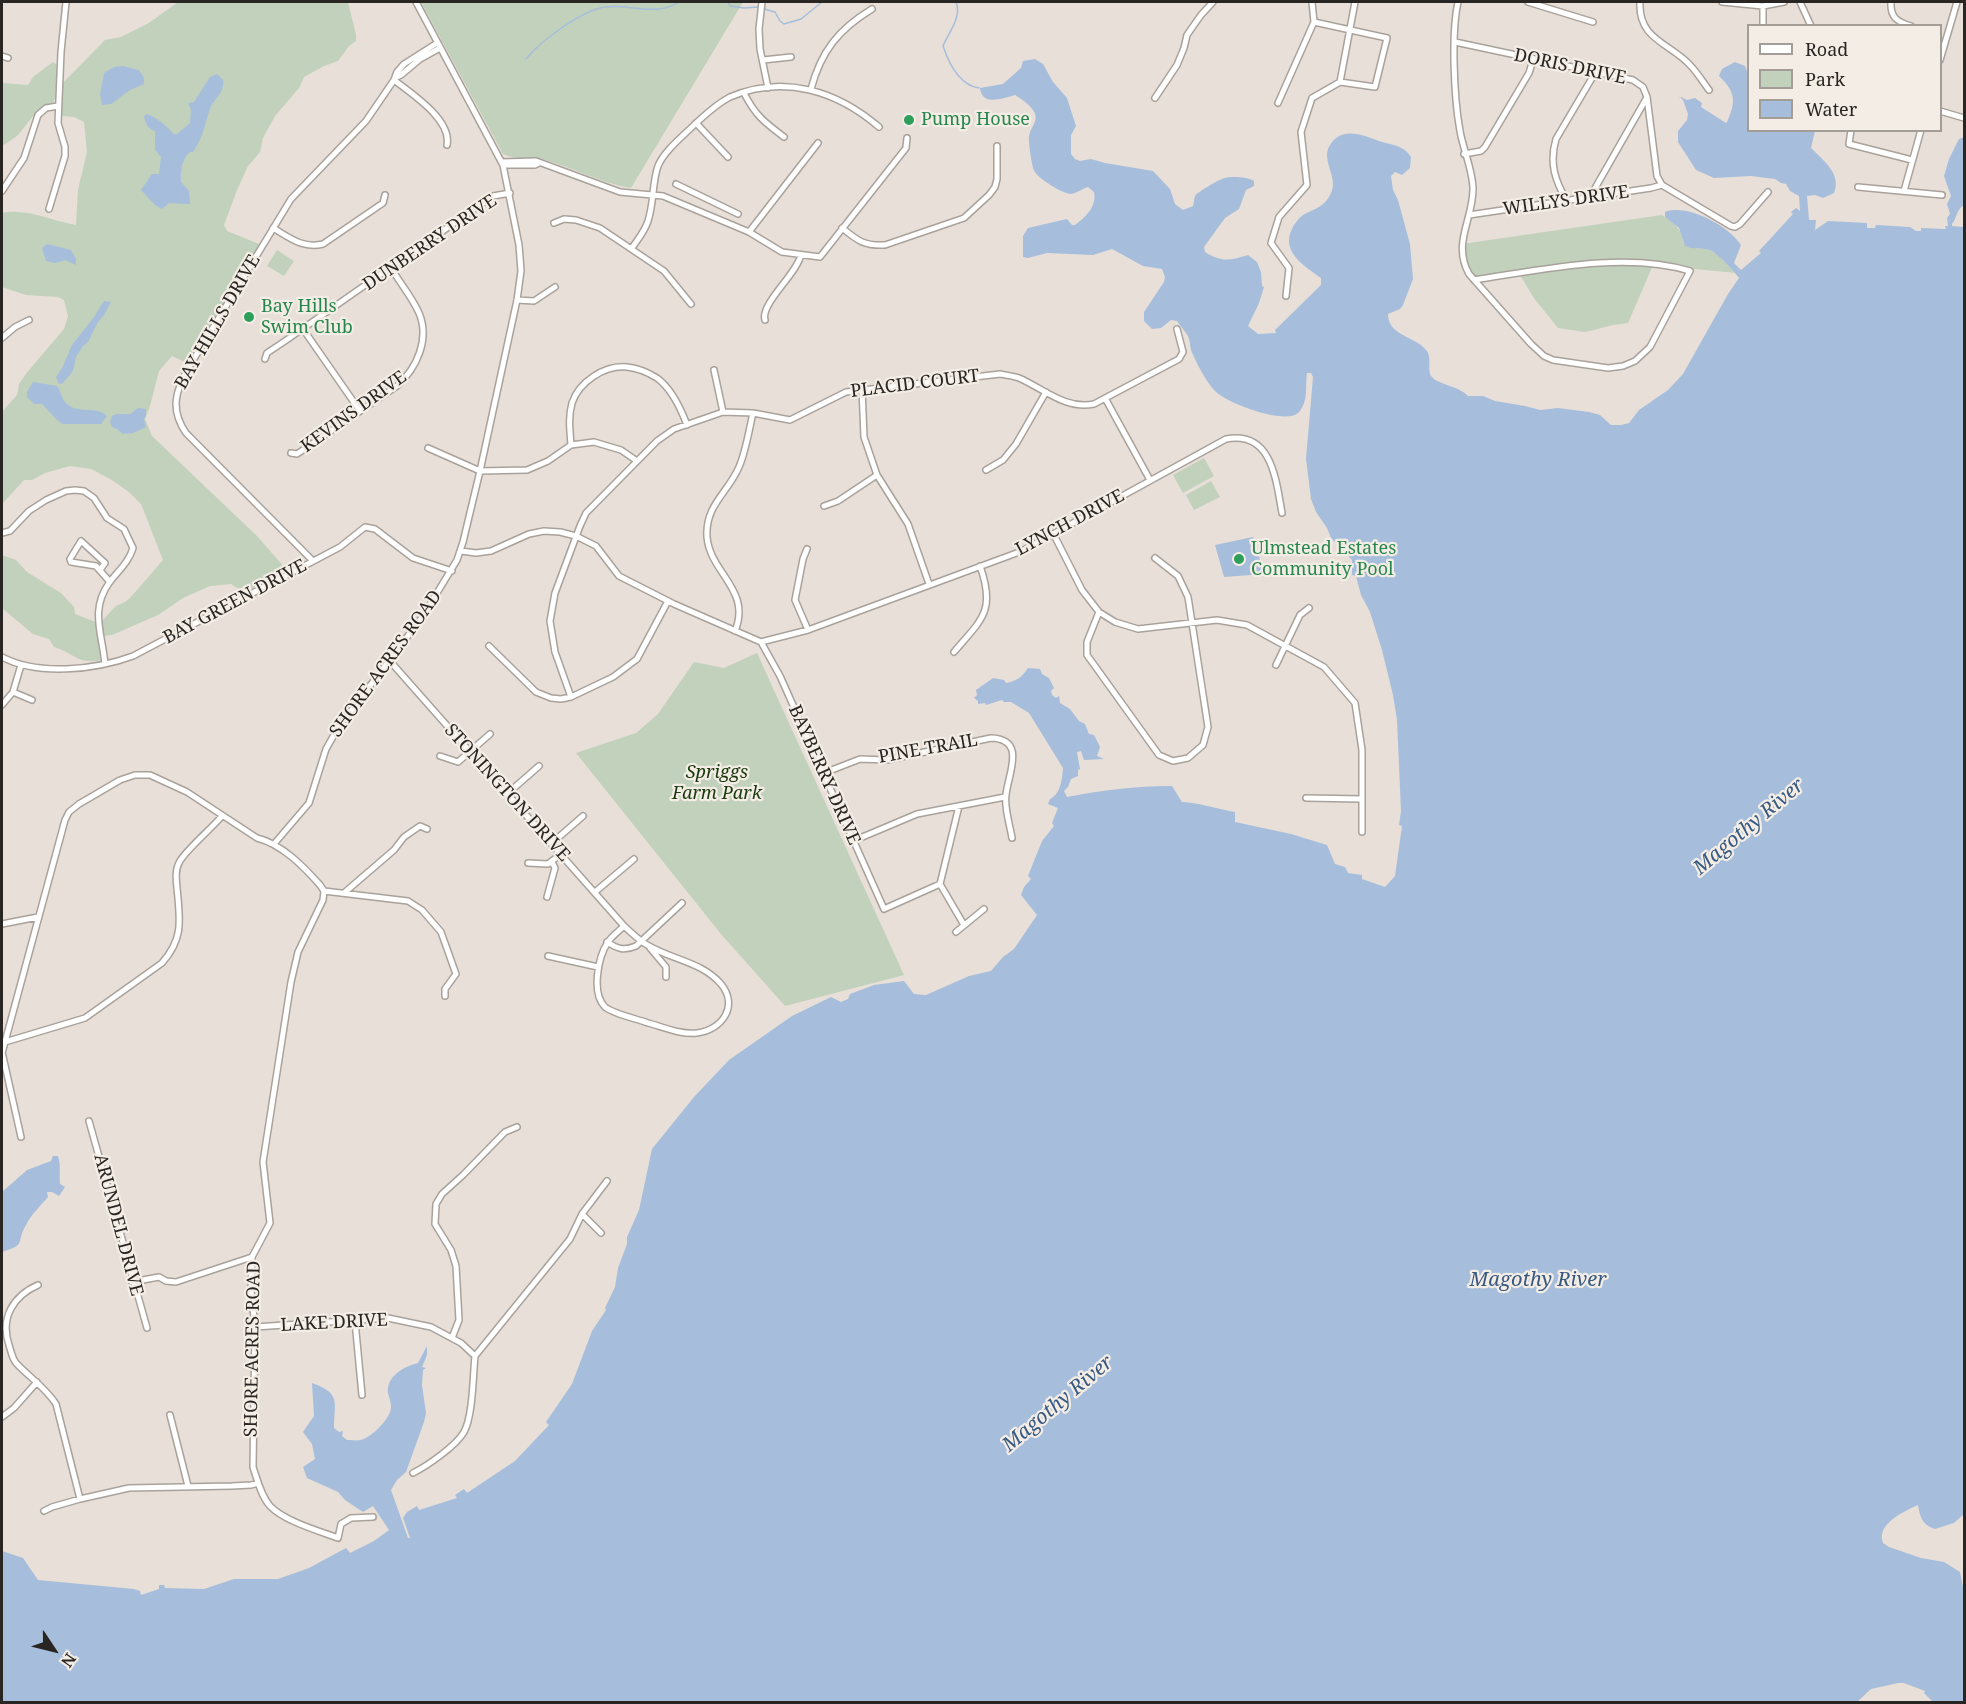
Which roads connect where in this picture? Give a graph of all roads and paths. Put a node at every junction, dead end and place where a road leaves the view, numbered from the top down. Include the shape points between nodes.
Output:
1 (66, 2) edge
2 (416, 2) edge
3 (762, 2) edge
4 (1312, 2) edge
5 (1355, 2) edge
6 (1458, 2) edge
7 (1528, 2) edge
8 (1640, 2) edge
9 (1722, 2) edge
10 (1784, 2) edge
11 (1800, 2) edge
12 (1891, 2) edge
13 (1957, 2) edge
14 (1208, 3) edge
15 (1763, 6) junction
16 (872, 9) dead end
17 (1314, 22) junction
18 (1593, 22) dead end
19 (1763, 24) edge
20 (1810, 24) edge
21 (1905, 24) edge
22 (1348, 30) junction
23 (1942, 34) edge
24 (1947, 36) junction
25 (1455, 42) junction
26 (439, 45) junction
27 (2, 56) edge
28 (1942, 56) edge
29 (791, 57) dead end
30 (8, 58) dead end
31 (763, 60) junction
32 (1533, 60) junction
33 (1595, 73) junction
34 (396, 79) junction
35 (1340, 82) junction
36 (768, 88) junction
37 (811, 89) junction
38 (1709, 90) dead end
39 (744, 93) junction
40 (1647, 97) junction
41 (1155, 98) dead end
42 (1278, 103) dead end
43 (58, 106) junction
44 (1942, 111) edge
45 (1965, 118) edge
46 (696, 123) junction
47 (879, 127) dead end
48 (1851, 132) edge
49 (1920, 132) edge
50 (784, 137) dead end
51 (907, 138) dead end
52 (818, 143) dead end
53 (447, 146) dead end
54 (997, 146) dead end
55 (1464, 154) junction
56 (728, 157) dead end
57 (1912, 160) junction
58 (502, 163) junction
59 (676, 184) dead end
60 (1662, 185) junction
61 (1858, 187) dead end
62 (2, 191) edge
63 (1904, 191) junction
64 (1768, 192) dead end
65 (510, 193) junction
66 (385, 195) dead end
67 (653, 195) junction
68 (1942, 195) dead end
69 (1590, 197) junction
70 (1567, 201) junction
71 (713, 202) junction
72 (49, 209) dead end
73 (707, 213) junction
74 (738, 214) dead end
75 (1469, 215) junction
76 (554, 223) dead end
77 (273, 228) junction
78 (842, 228) junction
79 (748, 232) junction
80 (632, 248) junction
81 (801, 255) junction
82 (391, 268) junction
83 (1474, 280) junction
84 (555, 286) dead end
85 (1287, 296) dead end
86 (517, 300) junction
87 (691, 304) dead end
88 (29, 320) dead end
89 (765, 320) dead end
90 (303, 329) junction
91 (1177, 329) dead end
92 (2, 338) edge
93 (265, 359) dead end
94 (714, 370) dead end
95 (862, 389) junction
96 (1046, 392) junction
97 (1105, 398) junction
98 (360, 411) junction
99 (723, 412) junction
100 (753, 413) junction
101 (687, 425) junction
102 (571, 445) junction
103 (428, 448) dead end
104 (291, 453) dead end
105 (637, 461) junction
106 (986, 470) dead end
107 (480, 471) junction
108 (878, 475) junction
109 (1150, 480) junction
110 (824, 506) dead end
111 (1282, 513) dead end
112 (2, 533) edge
113 (1054, 535) junction
114 (576, 536) junction
115 (807, 549) dead end
116 (461, 551) junction
117 (1155, 558) dead end
118 (313, 561) junction
119 (980, 566) junction
120 (100, 570) junction
121 (452, 571) junction
122 (110, 582) junction
123 (929, 584) junction
124 (668, 601) junction
125 (1309, 608) dead end
126 (1100, 612) junction
127 (1191, 623) junction
128 (808, 630) junction
129 (735, 631) junction
130 (760, 642) junction
131 (1286, 645) junction
132 (489, 646) dead end
133 (954, 652) dead end
134 (2, 657) edge
135 (389, 660) junction
136 (105, 664) junction
137 (21, 665) junction
138 (1276, 665) dead end
139 (13, 692) junction
140 (571, 697) junction
141 (32, 700) dead end
142 (2, 705) edge
143 (490, 734) dead end
144 (470, 751) junction
145 (440, 756) dead end
146 (539, 766) dead end
147 (824, 773) junction
148 (507, 794) junction
149 (1005, 797) junction
150 (1306, 798) dead end
151 (1362, 799) junction
152 (959, 806) junction
153 (222, 816) junction
154 (582, 816) dead end
155 (427, 829) dead end
156 (1362, 832) dead end
157 (1012, 838) dead end
158 (853, 841) junction
159 (552, 843) junction
160 (274, 844) junction
161 (561, 854) junction
162 (634, 859) dead end
163 (552, 862) junction
164 (528, 863) dead end
165 (940, 885) junction
166 (324, 891) junction
167 (595, 892) junction
168 (344, 893) junction
169 (547, 897) dead end
170 (682, 903) dead end
171 (984, 909) dead end
172 (38, 917) junction
173 (2, 924) edge
174 (964, 925) junction
175 (624, 926) junction
176 (956, 932) dead end
177 (608, 942) junction
178 (641, 942) junction
179 (649, 947) junction
180 (548, 956) dead end
181 (598, 967) junction
182 (666, 977) dead end
183 (445, 996) dead end
184 (4, 1042) junction
185 (2, 1053) edge
186 (89, 1121) dead end
187 (517, 1127) dead end
188 (21, 1137) dead end
189 (607, 1180) dead end
190 (582, 1214) junction
191 (601, 1233) dead end
192 (252, 1257) junction
193 (132, 1282) junction
194 (38, 1285) dead end
195 (355, 1321) junction
196 (255, 1327) junction
197 (147, 1329) dead end
198 (452, 1338) junction
199 (475, 1356) junction
200 (37, 1382) junction
201 (362, 1395) dead end
202 (170, 1414) dead end
203 (2, 1417) edge
204 (413, 1473) dead end
205 (258, 1483) junction
206 (188, 1486) junction
207 (80, 1499) junction
208 (44, 1511) dead end
209 (373, 1517) dead end

1 - 43 street
2 - 26 street, SHORE ACRES ROAD
3 - 31 street via 759,29
4 - 17 street
5 - 22 street
6 - 25 street
7 - 18 street
8 - 38 street via 1645,27 1663,46 1687,62
9 - 15 street
10 - 15 street
11 - 20 street
12 - 21 street via 1893,15
13 - 24 street
14 - 41 street via 1187,35 1177,65
15 - 19 street
16 - 37 street via 852,21 831,43
17 - 22 street
17 - 42 street
22 - 35 street
22 - 35 street via 1387,38 1376,87
23 - 24 street
24 - 28 street
25 - 32 street, DORIS DRIVE
25 - 55 street via 1456,99
26 - 34 street, BAY HILLS DRIVE via 404,64
26 - 58 street, SHORE ACRES ROAD
27 - 30 street
29 - 31 street
31 - 36 street
32 - 33 street, DORIS DRIVE
32 - 55 street via 1485,147
33 - 40 street, DORIS DRIVE via 1637,82
33 - 70 street via 1554,146 1554,176
34 - 53 street via 437,116 448,138
34 - 77 street, BAY HILLS DRIVE via 366,121 291,199
35 - 85 street via 1312,98 1301,132 1307,185 1279,217 1271,243 1289,268
36 - 37 street
36 - 39 street
37 - 47 street via 851,106
39 - 46 street via 729,98
39 - 50 street via 761,120
40 - 60 street, DORIS DRIVE via 1657,176
40 - 69 street
43 - 62 street via 46,108 38,115 24,158
43 - 72 street via 65,156
44 - 45 street
46 - 56 street
46 - 67 street via 658,165
48 - 57 street via 1849,144
49 - 57 street
51 - 78 street via 906,148
52 - 79 street
54 - 78 street via 994,187 964,218 885,245 862,243
55 - 75 street via 1473,186
57 - 63 street
58 - 65 street, SHORE ACRES ROAD
58 - 67 street via 536,161 620,192
59 - 71 street
60 - 64 street via 1735,226
60 - 69 street, WILLYS DRIVE
61 - 63 street
63 - 68 street
65 - 82 street, DUNBERRY DRIVE via 493,196
65 - 86 street, SHORE ACRES ROAD via 521,271
66 - 77 street via 383,203 313,247
67 - 73 street
67 - 80 street via 648,221
69 - 70 street, WILLYS DRIVE
70 - 75 street, WILLYS DRIVE
71 - 73 street
71 - 74 street
73 - 79 street
75 - 83 street via 1461,249 1464,266
76 - 80 street via 576,220 600,228
77 - 118 street, BAY HILLS DRIVE via 180,382 175,407 186,433
78 - 81 street via 820,257
79 - 81 street via 782,252
80 - 87 street via 664,271
81 - 89 street via 792,274 766,306
82 - 90 street, DUNBERRY DRIVE
82 - 98 street, KEVINS DRIVE via 419,313 423,329 420,350 405,379
83 - 83 street via 1544,356 1608,368 1635,361 1650,347 1690,271 1626,263 1581,265
84 - 86 street via 534,301
86 - 107 street, SHORE ACRES ROAD
88 - 92 street
90 - 93 street, DUNBERRY DRIVE via 267,353
90 - 98 street
91 - 97 street, PLACID COURT via 1183,352 1179,359
94 - 99 street
95 - 96 street, PLACID COURT via 1000,374 1017,377
95 - 100 street, PLACID COURT via 846,392 790,420
95 - 108 street via 864,437
96 - 97 street, PLACID COURT via 1075,405 1094,404
96 - 106 street via 1016,444 1003,460
97 - 109 street
98 - 104 street, KEVINS DRIVE via 297,454
99 - 100 street, PLACID COURT
99 - 101 street, PLACID COURT
100 - 129 street via 741,465 714,504 708,521 707,539 713,556 741,610
101 - 102 street via 670,392 658,379 626,367 608,370 592,377 572,403
101 - 105 street, PLACID COURT via 657,441
102 - 105 street via 607,445
102 - 107 street via 527,470
103 - 107 street
105 - 114 street, PLACID COURT via 586,513
107 - 116 street, SHORE ACRES ROAD
108 - 110 street
108 - 123 street via 908,524
109 - 111 street, LYNCH DRIVE via 1226,439 1243,438 1260,446 1270,461
109 - 113 street, LYNCH DRIVE
112 - 122 street via 10,531 46,500 66,491 84,492 94,498 107,518 124,529 134,549
113 - 119 street, LYNCH DRIVE
113 - 126 street via 1082,590
114 - 116 street via 560,531 536,532 491,551
114 - 124 street via 596,546 619,576
114 - 140 street, PLACID COURT via 555,593 550,621 555,652
115 - 128 street via 795,600
116 - 121 street, SHORE ACRES ROAD
117 - 127 street via 1178,576 1184,586
118 - 121 street, BAY GREEN DRIVE via 369,527 413,558
118 - 136 street, BAY GREEN DRIVE via 133,656
119 - 123 street, LYNCH DRIVE
119 - 133 street via 986,583 986,611
120 - 120 street via 71,562 81,541 105,563
120 - 122 street
121 - 135 street, SHORE ACRES ROAD
122 - 136 street via 97,615
123 - 128 street, LYNCH DRIVE
124 - 129 street
124 - 140 street via 643,650 630,666
125 - 131 street via 1300,615
126 - 127 street via 1115,622 1138,629
126 - 127 street via 1087,642 1087,655 1159,755 1173,762 1188,758 1203,745 1208,728
127 - 131 street via 1217,620 1247,625
128 - 130 street
129 - 130 street
130 - 147 street, BAYBERRY DRIVE via 776,666
131 - 138 street
131 - 151 street via 1324,667 1354,703 1362,750
132 - 140 street via 536,692 551,698
134 - 137 street, BAY GREEN DRIVE
135 - 144 street, STONINGTON DRIVE
135 - 160 street, SHORE ACRES ROAD via 326,749 309,803
136 - 137 street, BAY GREEN DRIVE via 48,670
137 - 139 street
139 - 141 street
139 - 142 street
143 - 144 street
144 - 145 street via 458,762
144 - 148 street, STONINGTON DRIVE
146 - 148 street
147 - 149 street, PINE TRAIL via 860,759 887,760 998,738 1008,744 1014,757
147 - 158 street, BAYBERRY DRIVE
148 - 159 street, STONINGTON DRIVE
149 - 152 street
149 - 157 street, PINE TRAIL
150 - 151 street
151 - 156 street
152 - 158 street via 917,814
152 - 165 street
153 - 160 street
153 - 172 street via 188,792 150,775 120,780 69,812
153 - 184 street via 180,860 176,877 179,935 162,963 85,1018
154 - 159 street
155 - 168 street via 420,826 404,837
158 - 165 street, BAYBERRY DRIVE via 884,909
159 - 161 street, STONINGTON DRIVE
160 - 166 street via 286,851
161 - 163 street
161 - 167 street, STONINGTON DRIVE
162 - 167 street
163 - 164 street
163 - 169 street via 555,868
165 - 174 street
166 - 168 street
166 - 192 street, SHORE ACRES ROAD via 298,952 291,982 263,1162 270,1223
167 - 175 street, STONINGTON DRIVE
168 - 183 street via 408,901 422,910 441,932 456,974 445,989
170 - 178 street
171 - 174 street
172 - 173 street
172 - 184 street
174 - 176 street
175 - 177 street, STONINGTON DRIVE
175 - 178 street, STONINGTON DRIVE
177 - 178 street via 618,949 628,949
177 - 181 street, STONINGTON DRIVE
178 - 179 street, STONINGTON DRIVE
179 - 181 street, STONINGTON DRIVE via 686,960 720,983 729,1009 717,1027 695,1033 672,1030 605,1007 599,994
179 - 182 street via 666,967
180 - 181 street
184 - 185 street
185 - 188 street
186 - 193 street, ARUNDEL DRIVE
187 - 198 street via 505,1132 436,1204 435,1224 456,1266 459,1320
189 - 190 street
190 - 191 street
190 - 199 street via 570,1239
192 - 193 street via 176,1282 159,1277
192 - 196 street, SHORE ACRES ROAD
193 - 197 street, ARUNDEL DRIVE
194 - 200 street via 22,1292 16,1300 7,1315 5,1335 14,1361
195 - 196 street, LAKE DRIVE
195 - 198 street, LAKE DRIVE via 387,1318 416,1323
195 - 201 street
196 - 205 street, SHORE ACRES ROAD via 252,1451
198 - 199 street, LAKE DRIVE
199 - 204 street via 464,1432 428,1465
200 - 203 street
200 - 207 street via 56,1404
202 - 206 street
205 - 206 street
205 - 209 street, SHORE ACRES ROAD via 270,1506 292,1520 338,1538 341,1524 351,1518
206 - 207 street via 129,1488
207 - 208 street

